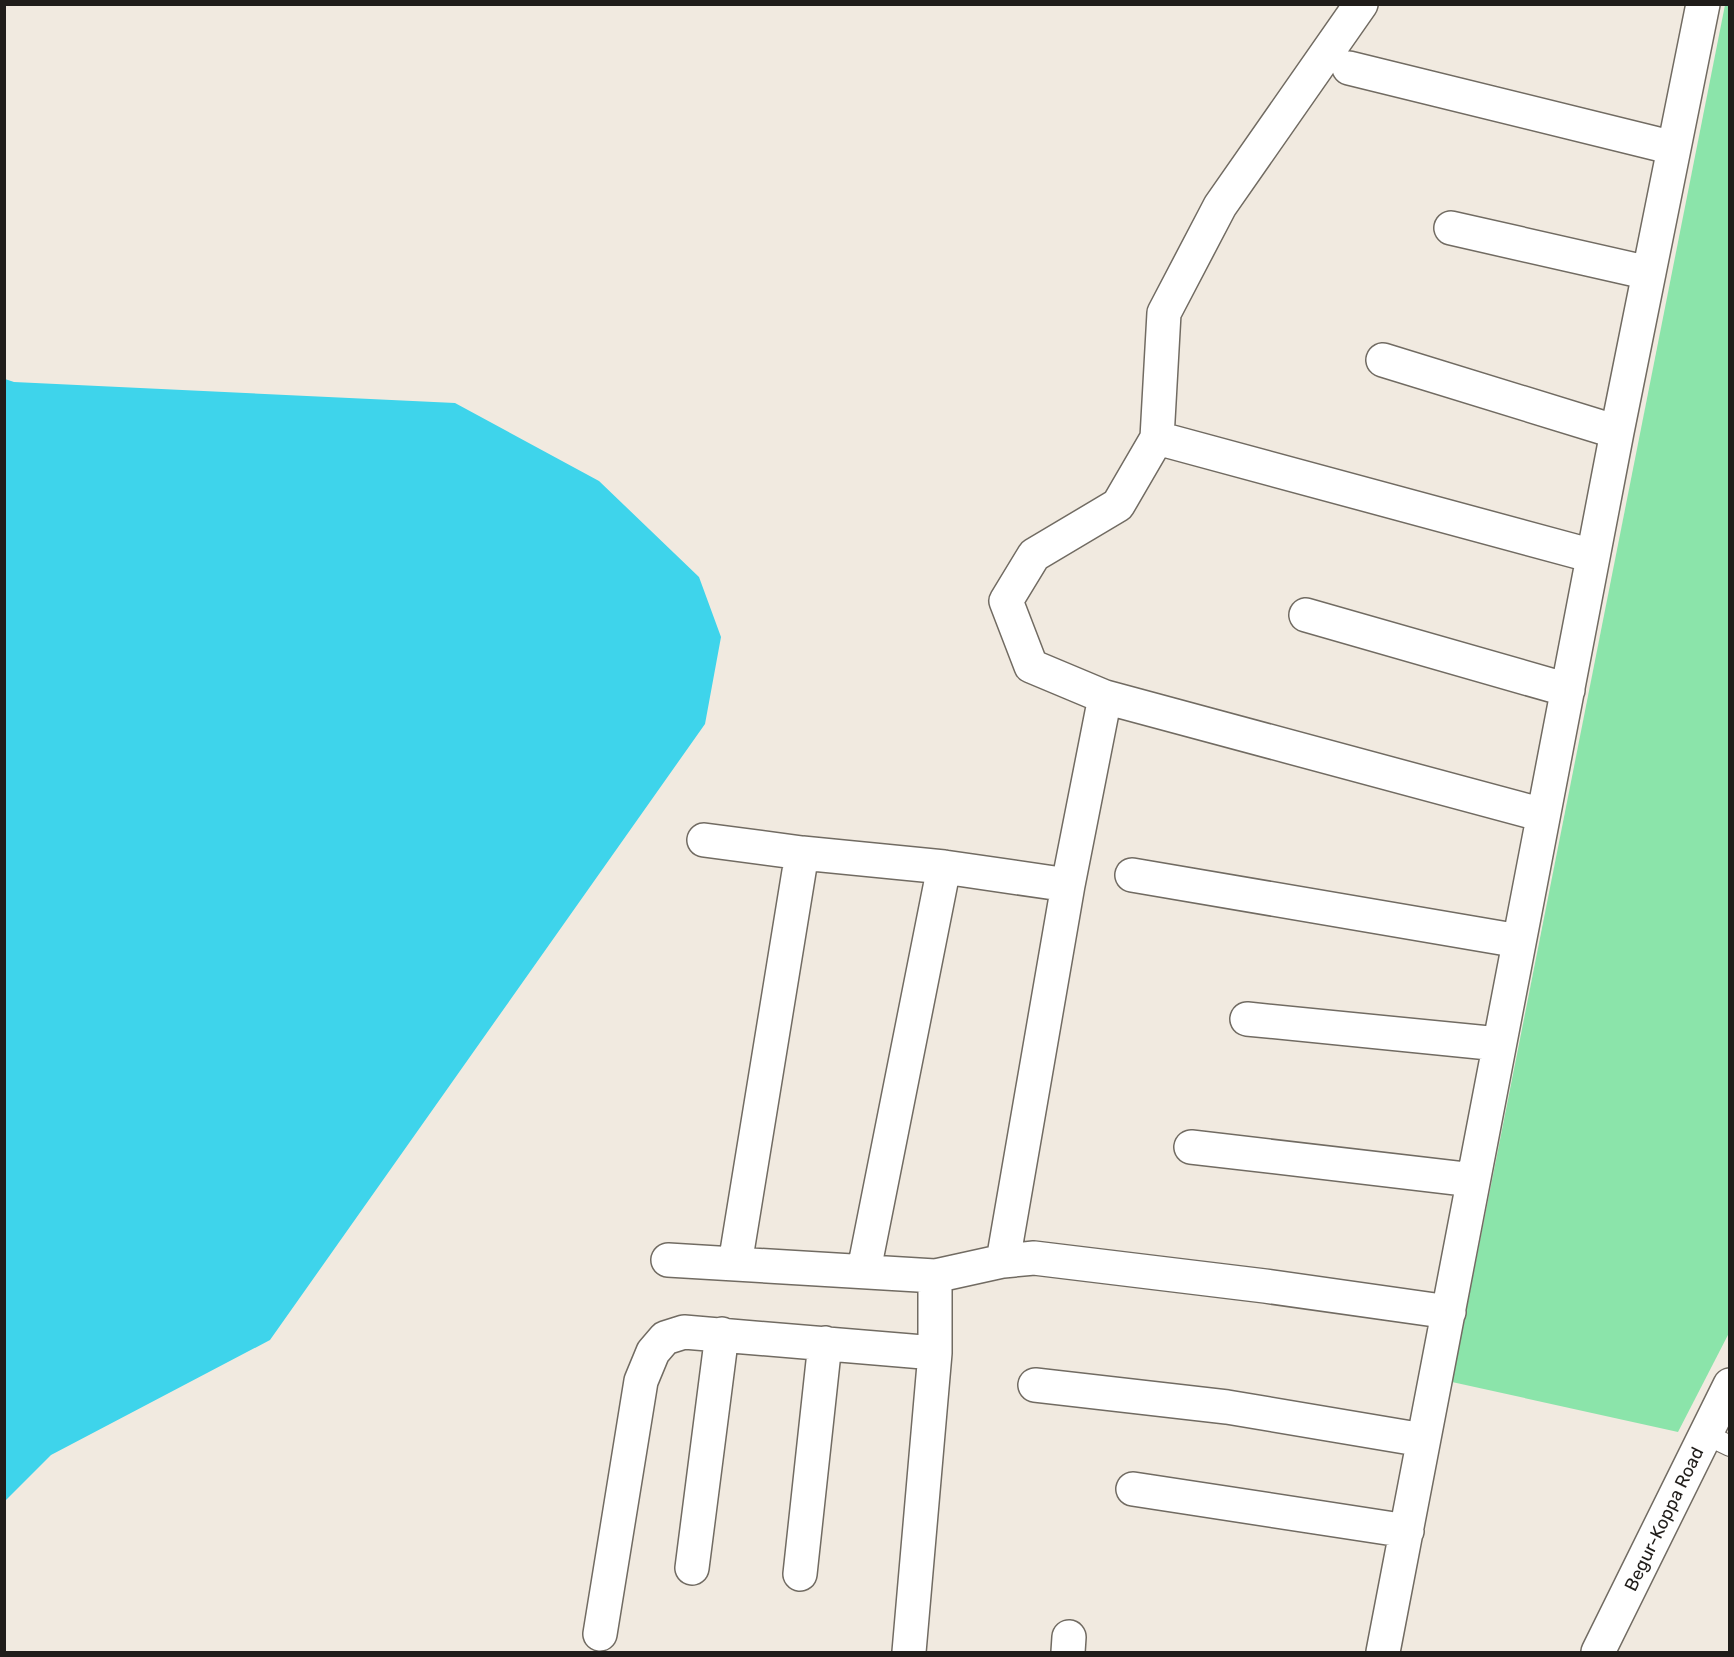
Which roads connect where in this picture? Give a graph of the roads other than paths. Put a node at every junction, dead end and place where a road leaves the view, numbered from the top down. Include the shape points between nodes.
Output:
1 (1361, 4) edge
2 (1694, 6) edge
3 (1349, 68) dead end
4 (1674, 148) junction
5 (1451, 228) dead end
6 (1649, 273) junction
7 (1383, 360) dead end
8 (1617, 432) junction
9 (1157, 438) junction
10 (1593, 556) junction
11 (1306, 615) dead end
12 (1568, 690) junction
13 (1105, 697) junction
14 (1543, 815) junction
15 (704, 840) dead end
16 (802, 853) junction
17 (944, 867) junction
18 (1132, 875) dead end
19 (1068, 885) junction
20 (1519, 941) junction
21 (1247, 1019) dead end
22 (1499, 1044) junction
23 (1191, 1147) dead end
24 (1473, 1180) junction
25 (668, 1260) dead end
26 (1003, 1261) junction
27 (735, 1264) junction
28 (864, 1270) junction
29 (935, 1276) junction
30 (1449, 1312) junction
31 (722, 1334) junction
32 (825, 1343) junction
33 (935, 1353) junction
34 (1035, 1384) dead end
35 (1730, 1385) edge
36 (1424, 1440) junction
37 (1717, 1440) edge
38 (1133, 1489) dead end
39 (1407, 1531) junction
40 (692, 1568) dead end
41 (800, 1574) dead end
42 (600, 1634) dead end
43 (909, 1653) edge
44 (1383, 1653) edge
45 (1598, 1653) edge

1 - 9 street via 1220,206 1164,313
2 - 4 street
3 - 4 street
4 - 6 street
5 - 6 street
6 - 8 street
7 - 8 street
8 - 10 street
9 - 10 street
9 - 13 street via 1118,505 1034,555 1006,600 1031,666
10 - 12 street
11 - 12 street
12 - 14 street
13 - 14 street
13 - 19 street
14 - 20 street
15 - 16 street
16 - 17 street
16 - 27 street
17 - 19 street
17 - 28 street
18 - 20 street
19 - 26 street
20 - 22 street
21 - 22 street
22 - 24 street
23 - 24 street
24 - 30 street
25 - 27 street
26 - 29 street
26 - 30 street via 1034,1258
27 - 28 street
28 - 29 street
29 - 33 street
30 - 36 street
31 - 32 street
31 - 40 street
31 - 42 street via 684,1332 665,1338 653,1352 641,1381
32 - 33 street
32 - 41 street
33 - 43 street
34 - 36 street via 1227,1407
35 - 37 street, Begur-Koppa Road
36 - 39 street
37 - 45 street, Begur-Koppa Road
38 - 39 street
39 - 44 street

